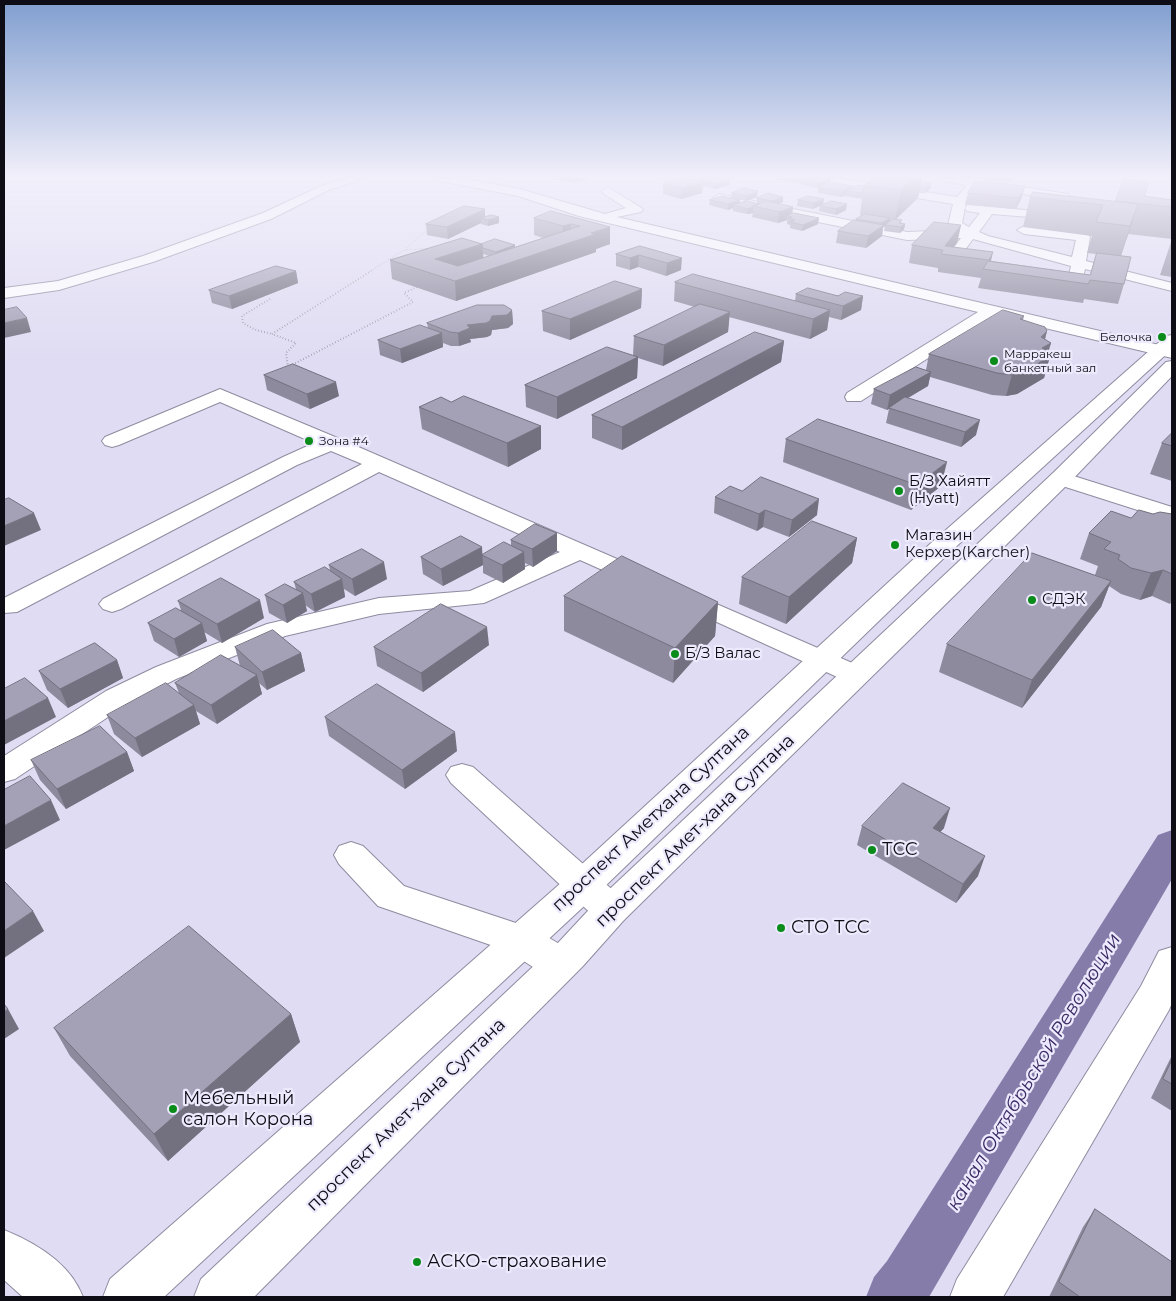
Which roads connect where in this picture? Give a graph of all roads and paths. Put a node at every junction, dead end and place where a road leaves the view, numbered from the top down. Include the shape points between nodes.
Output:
1 (204, 239) edge
2 (418, 239) edge
3 (693, 239) edge
4 (967, 239) edge
5 (982, 239) edge
6 (1083, 239) edge
7 (438, 248) edge
8 (404, 250) junction
9 (1080, 263) junction
10 (989, 267) edge
11 (1038, 285) edge
12 (418, 287) edge
13 (1172, 287) edge
14 (4, 293) edge
15 (270, 299) dead end
16 (992, 310) junction
17 (272, 334) junction
18 (1170, 353) edge
19 (289, 366) junction
20 (284, 370) edge
21 (854, 397) dead end
22 (112, 442) dead end
23 (333, 444) junction
24 (379, 464) junction
25 (1061, 478) junction
26 (1172, 514) edge
27 (581, 551) junction
28 (112, 604) dead end
29 (8, 606) dead end
30 (820, 659) junction
31 (856, 675) junction
32 (4, 771) edge
33 (462, 775) dead end
34 (351, 855) dead end
35 (583, 885) junction
36 (611, 910) junction
37 (521, 940) junction
38 (1172, 963) edge
39 (560, 964) junction
40 (4, 1254) edge
41 (58, 1297) edge
42 (128, 1297) edge
43 (218, 1297) edge
44 (975, 1297) edge

1 - 14 street via 59,285
2 - 8 path
3 - 16 street
4 - 10 street via 950,261
5 - 9 street
6 - 9 street
7 - 8 path
8 - 17 path
9 - 11 street via 1074,290
9 - 13 street
12 - 19 path via 404,293 413,302
15 - 17 path via 242,316 243,324
16 - 18 street
16 - 21 street
17 - 19 path via 296,343 286,353
18 - 25 street, проспект Амет-хана Султана
18 - 30 street, проспект Аметхана Султана via 939,549
19 - 20 path
22 - 23 street via 220,395
23 - 24 street
23 - 29 street via 290,461
24 - 27 street
24 - 28 street
25 - 26 street
25 - 31 street, проспект Амет-хана Султана
27 - 30 street
27 - 32 street via 475,598 378,606 276,630 166,673 116,698
30 - 31 street
30 - 35 street, проспект Аметхана Султана
31 - 36 street, проспект Амет-хана Султана
33 - 35 street
34 - 37 street via 391,896
35 - 36 street
35 - 37 street, проспект Аметхана Султана
36 - 39 street, проспект Амет-хана Султана
37 - 39 street
37 - 42 street, проспект Аметхана Султана
38 - 44 street via 1150,1007
39 - 43 street, проспект Амет-хана Султана
40 - 41 street via 22,1263

